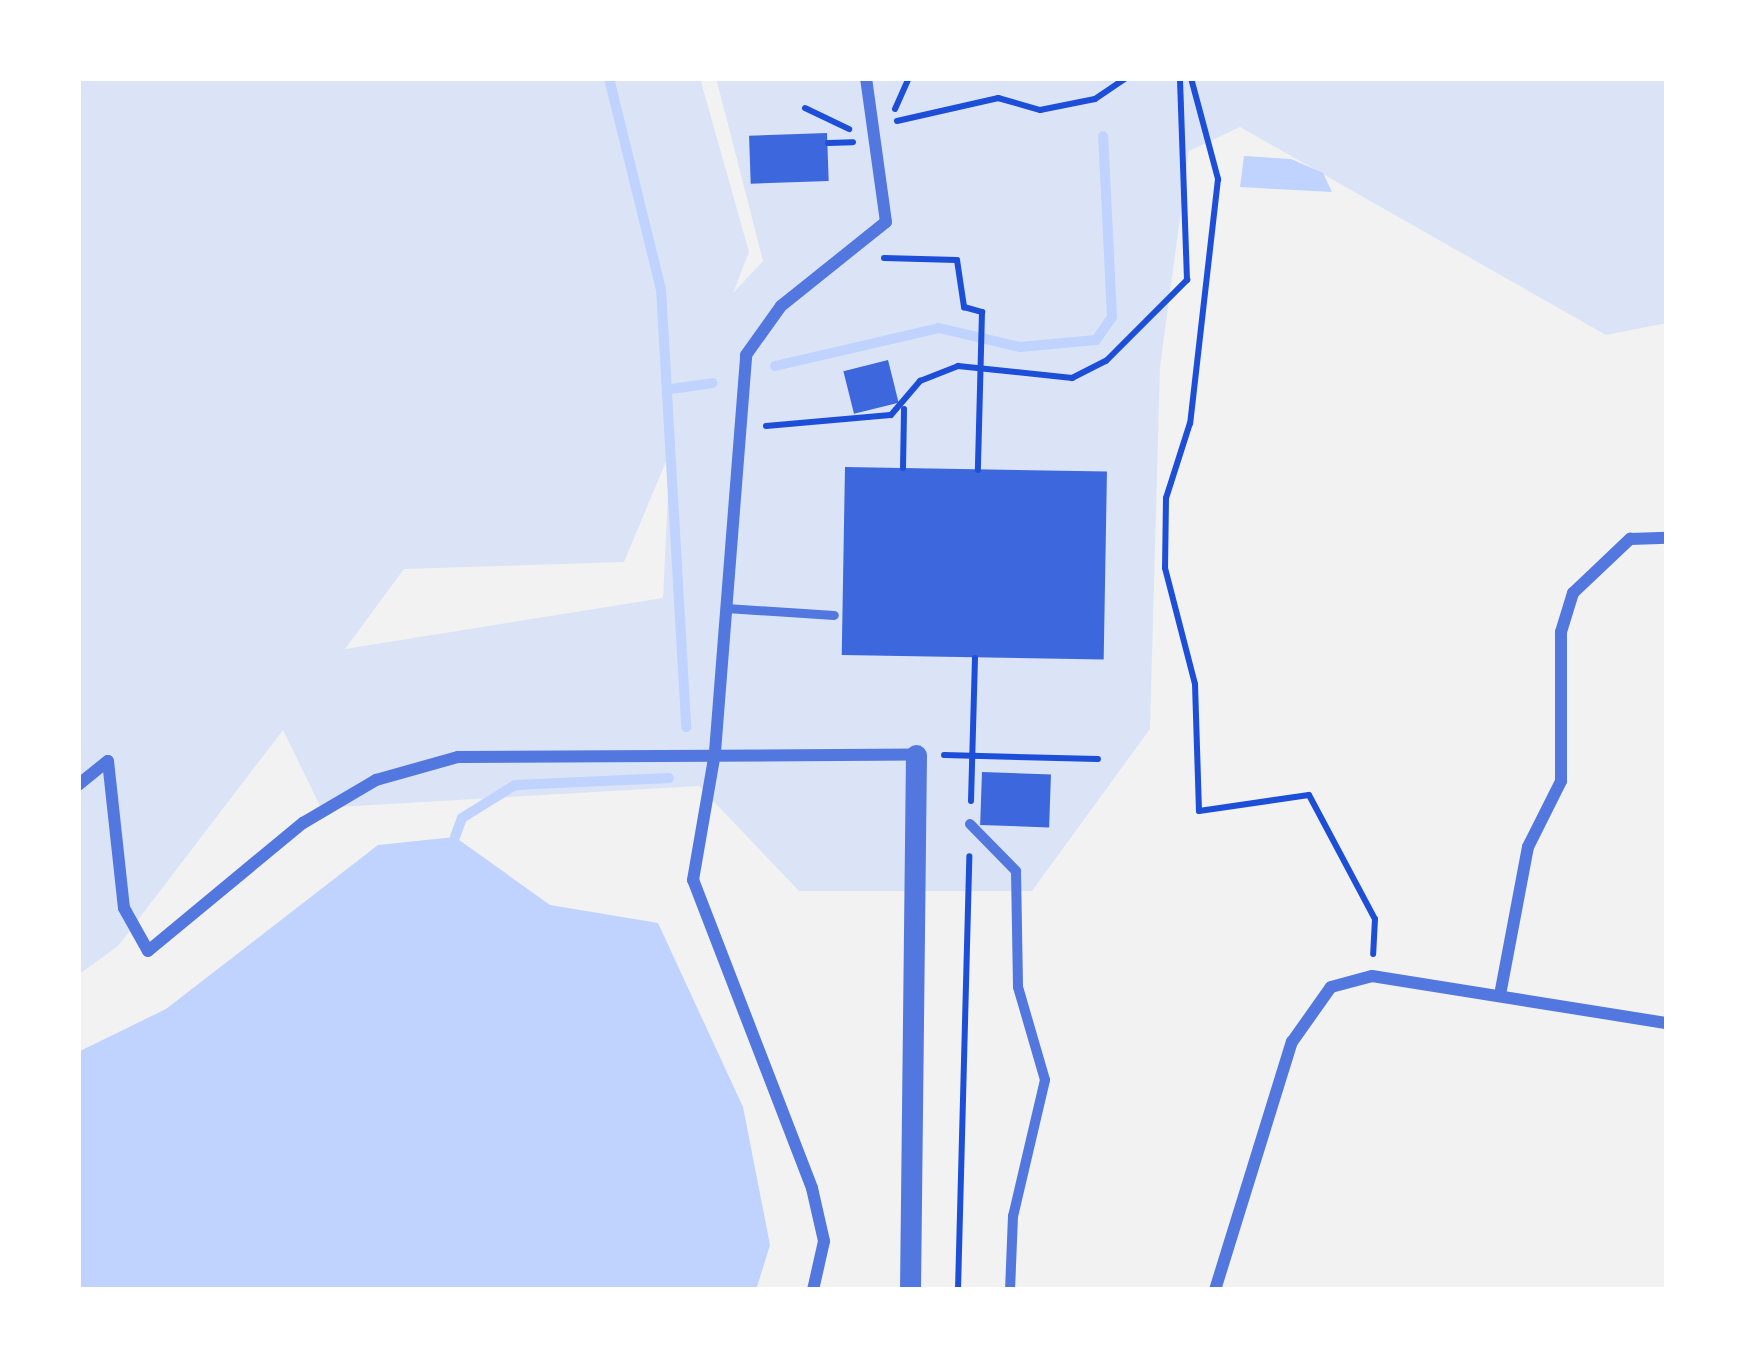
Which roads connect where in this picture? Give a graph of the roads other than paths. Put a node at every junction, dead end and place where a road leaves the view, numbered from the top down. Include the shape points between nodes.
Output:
1 (866, 78) edge
2 (1667, 538) edge
3 (726, 608) junction
4 (834, 615) dead end
5 (715, 752) junction
6 (916, 755) joint
7 (78, 784) edge
8 (970, 824) road end
9 (1500, 995) junction
10 (1667, 1023) edge
11 (813, 1290) edge
12 (910, 1290) edge
13 (1010, 1290) edge
14 (1215, 1290) edge

1 - 3 street via 884,124 886,222 857,256 781,306 746,355
2 - 9 street via 1630,539 1573,593 1561,632 1561,781 1528,847
3 - 4 lane
3 - 5 street
5 - 6 street
5 - 7 street via 458,757 376,780 303,823 148,951 124,908 108,761
5 - 11 street via 693,880 812,1188 824,1240
6 - 12 street
8 - 13 street via 1016,871 1018,987 1045,1080 1013,1216
9 - 10 street
9 - 14 street via 1372,976 1306,1007

